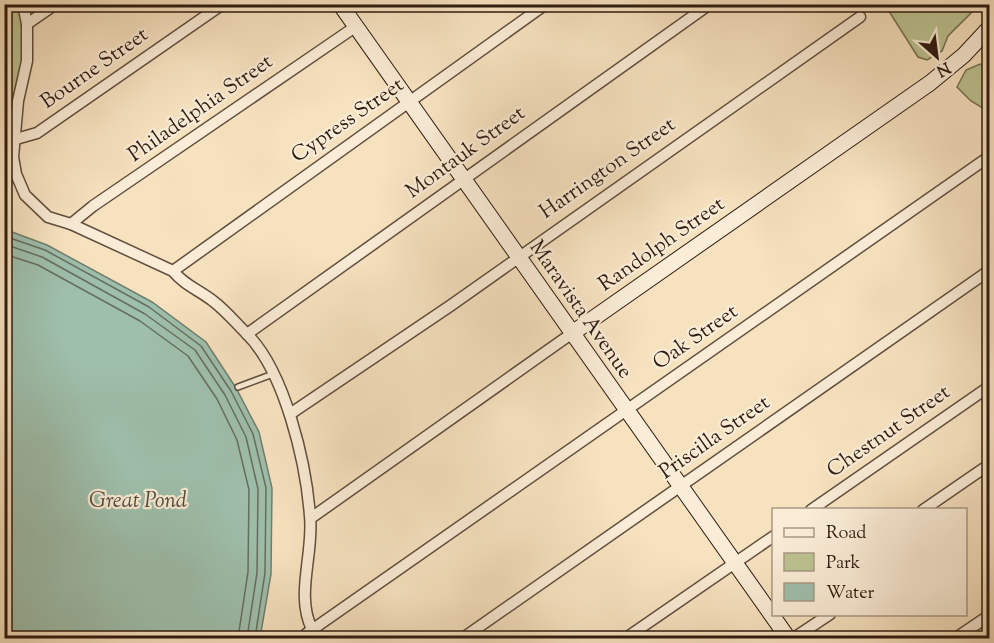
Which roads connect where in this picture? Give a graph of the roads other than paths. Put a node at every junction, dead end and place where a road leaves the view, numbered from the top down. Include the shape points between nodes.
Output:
1 (23, 4) edge
2 (56, 4) edge
3 (222, 4) edge
4 (340, 4) edge
5 (546, 4) edge
6 (710, 4) edge
7 (860, 17) dead end
8 (27, 24) junction
9 (355, 27) junction
10 (990, 27) edge
11 (408, 103) junction
12 (16, 140) junction
13 (990, 156) edge
14 (462, 179) junction
15 (71, 224) junction
16 (518, 258) junction
17 (990, 270) edge
18 (173, 271) junction
19 (247, 333) junction
20 (571, 334) junction
21 (273, 374) junction
22 (990, 386) edge
23 (238, 387) dead end
24 (626, 410) junction
25 (290, 414) junction
26 (990, 464) edge
27 (680, 486) junction
28 (814, 508) edge
29 (926, 508) edge
30 (310, 518) junction
31 (772, 537) edge
32 (734, 563) junction
33 (990, 615) edge
34 (828, 616) edge
35 (463, 639) edge
36 (626, 639) edge
37 (788, 639) edge
38 (794, 639) edge
39 (956, 639) edge

1 - 8 street
2 - 8 street
3 - 12 street, Bourne Street via 37,133
4 - 9 main road, Maravista Avenue
5 - 11 street, Cypress Street
6 - 14 street, Montauk Street
7 - 16 street, Harrington Street
8 - 12 street via 26,73 18,101
9 - 11 main road, Maravista Avenue
9 - 15 street, Philadelphia Street
10 - 20 main road, Randolph Street via 930,83
11 - 14 main road, Maravista Avenue
11 - 18 street, Cypress Street
12 - 15 street via 13,157 25,195 48,217
13 - 24 street, Oak Street
14 - 16 main road, Maravista Avenue
14 - 19 street, Montauk Street
15 - 18 street
16 - 20 main road, Maravista Avenue
16 - 25 street, Harrington Street
17 - 27 street, Priscilla Street
18 - 19 street
19 - 21 street
20 - 24 main road, Maravista Avenue
20 - 30 street, Randolph Street
21 - 23 lane
21 - 25 street
22 - 28 street, Chestnut Street
24 - 27 main road, Maravista Avenue
24 - 30 street, Oak Street via 309,631 304,605
25 - 30 street
26 - 29 street
27 - 32 main road, Maravista Avenue
27 - 35 street, Priscilla Street
31 - 32 street
32 - 36 street
32 - 37 main road, Maravista Avenue
33 - 39 street
34 - 38 street

